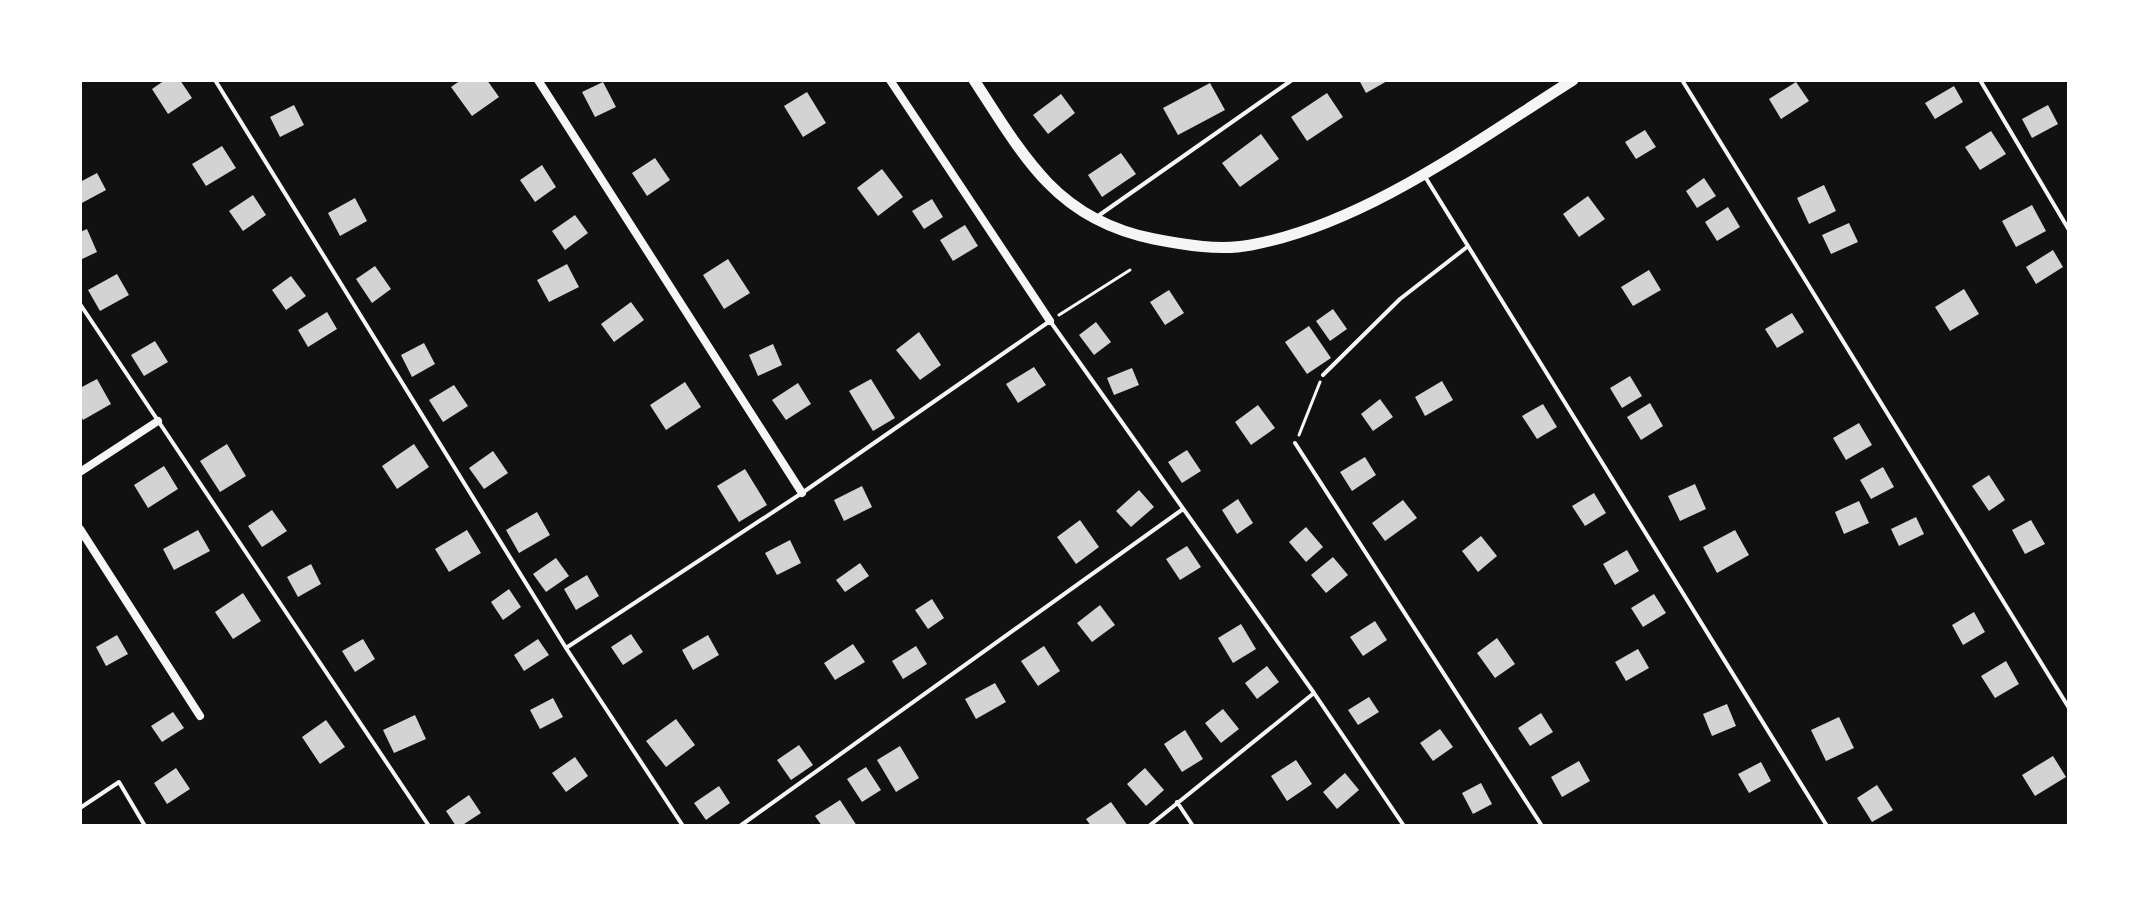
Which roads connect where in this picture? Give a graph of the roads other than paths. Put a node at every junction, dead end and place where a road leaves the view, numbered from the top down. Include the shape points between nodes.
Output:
1 (215, 80) edge
2 (538, 80) edge
3 (890, 80) edge
4 (974, 80) edge
5 (1292, 80) edge
6 (1573, 80) edge
7 (1682, 80) edge
8 (1980, 80) edge
9 (1424, 175) junction
10 (1094, 219) junction
11 (2069, 230) edge
12 (1467, 247) junction
13 (80, 304) edge
14 (1050, 321) junction
15 (1323, 375) road end
16 (158, 421) junction
17 (1295, 443) road end
18 (80, 472) edge
19 (802, 493) junction
20 (1183, 509) junction
21 (80, 529) edge
22 (566, 648) junction
23 (1314, 693) junction
24 (2069, 708) edge
25 (200, 716) dead end
26 (1177, 802) junction
27 (80, 808) edge
28 (145, 826) edge
29 (429, 826) edge
30 (683, 826) edge
31 (740, 826) edge
32 (1149, 826) edge
33 (1193, 826) edge
34 (1404, 826) edge
35 (1542, 826) edge
36 (1827, 826) edge

1 - 22 lane
2 - 19 street
3 - 14 street
4 - 10 main road via 1049,184
5 - 10 lane
6 - 9 main road
7 - 24 lane
8 - 11 lane
9 - 10 main road via 1324,225 1249,246 1172,243
9 - 12 lane
12 - 15 lane via 1400,299
12 - 36 lane
13 - 16 lane
14 - 19 lane
14 - 20 lane
16 - 18 street
16 - 29 lane
17 - 35 lane
19 - 22 lane
20 - 23 lane
20 - 31 lane
21 - 25 street
22 - 30 lane
23 - 26 lane
23 - 34 lane
26 - 32 lane
26 - 33 lane
27 - 28 lane via 119,782

